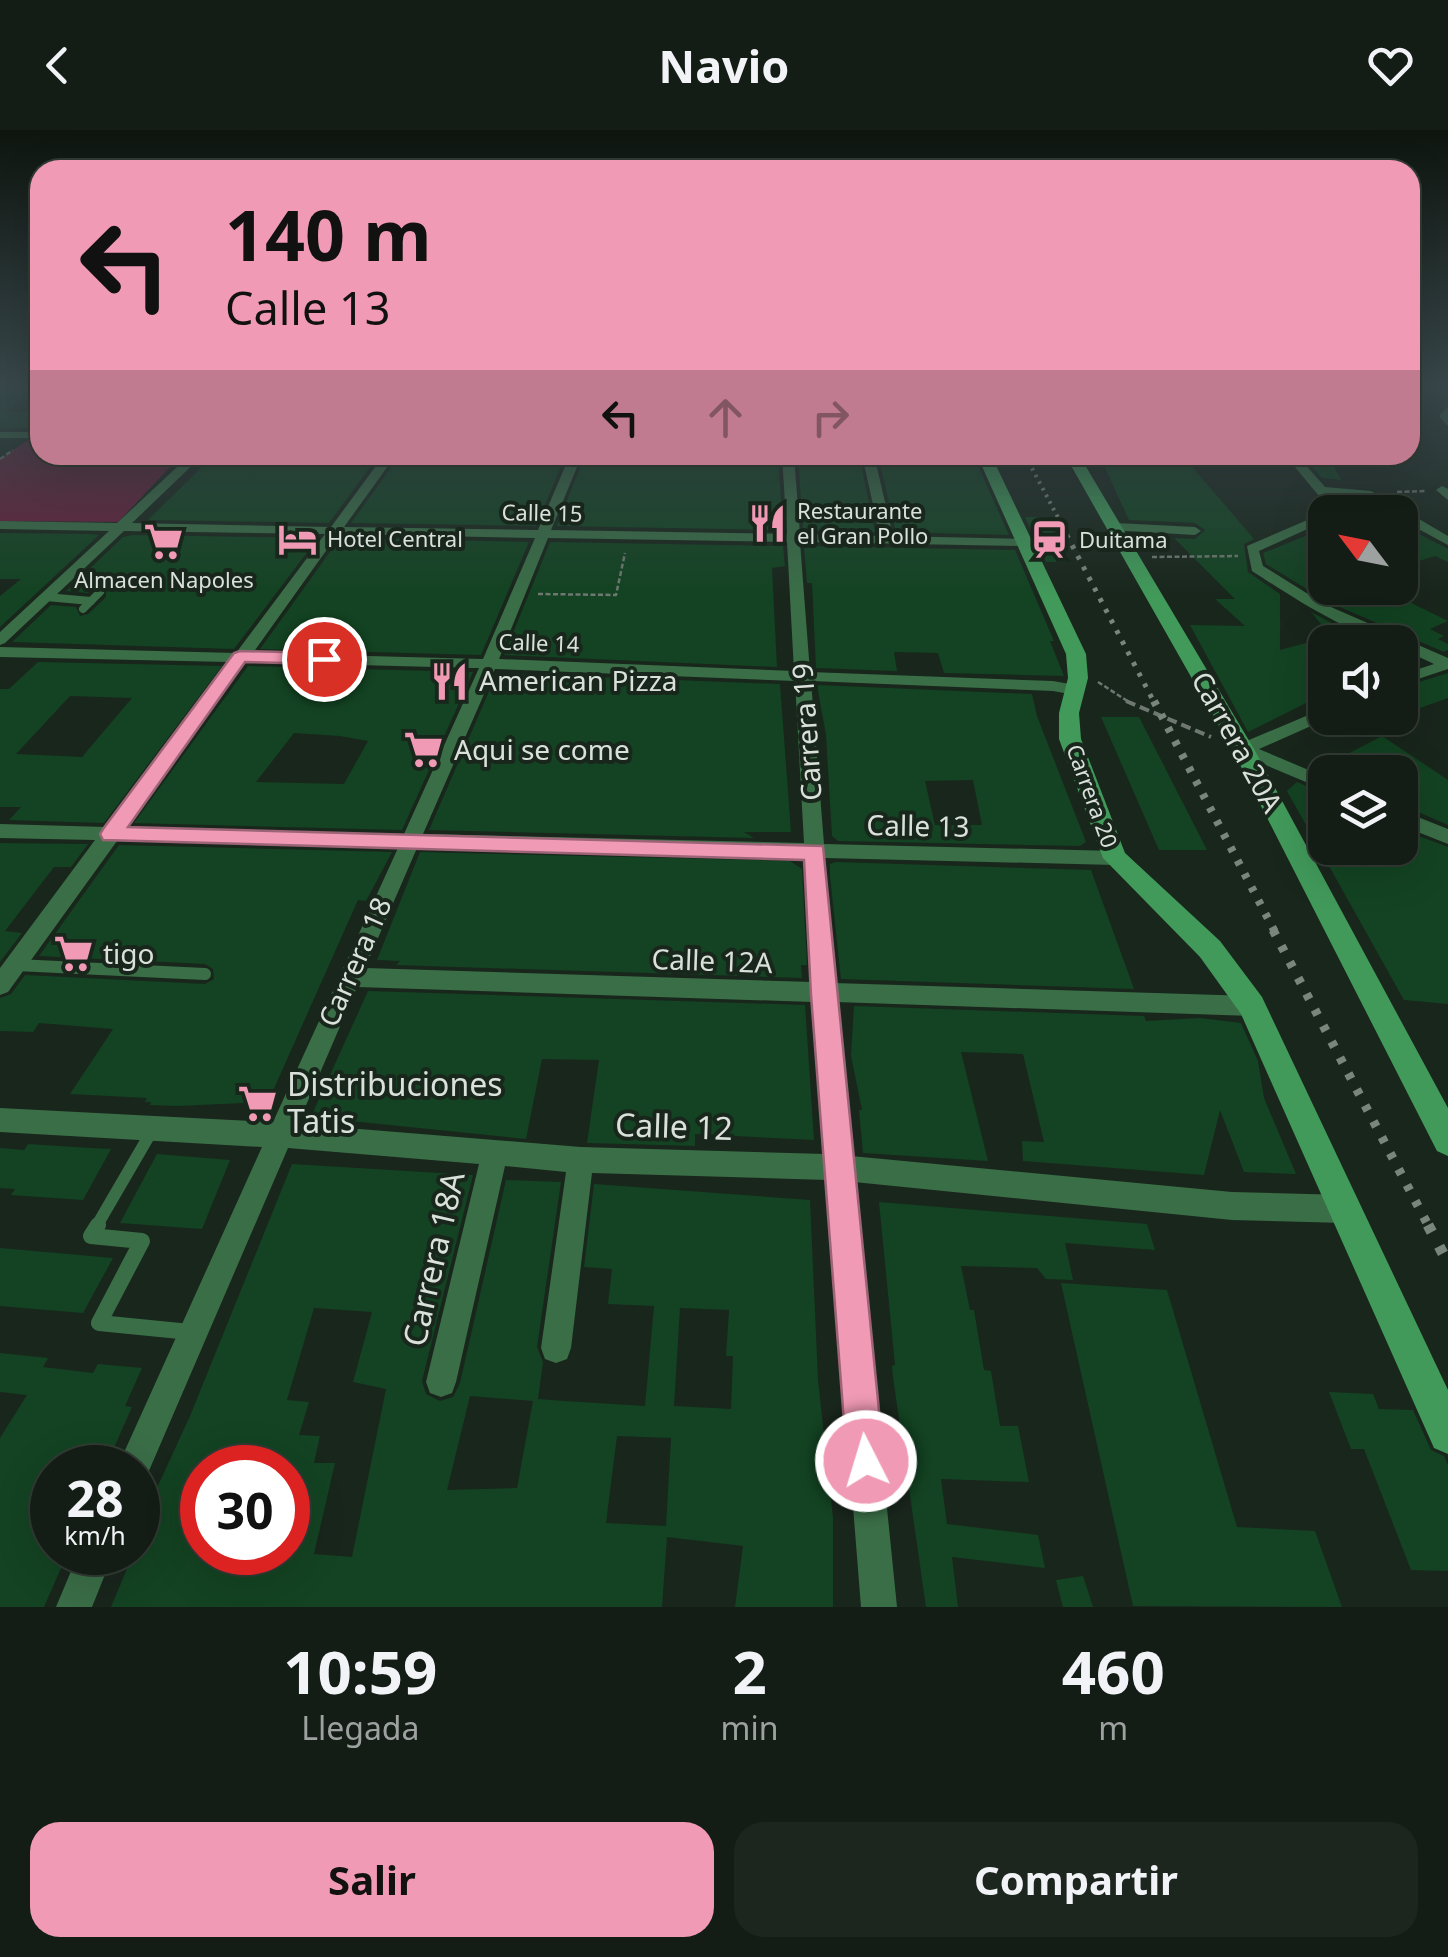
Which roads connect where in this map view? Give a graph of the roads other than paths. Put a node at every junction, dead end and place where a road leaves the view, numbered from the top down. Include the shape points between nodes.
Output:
1 (186, 465) edge
2 (382, 465) edge
3 (572, 465) edge
4 (788, 465) edge
5 (870, 465) edge
6 (988, 465) edge
7 (1078, 465) edge
8 (1300, 465) edge
9 (1323, 490) junction
10 (1324, 495) edge
11 (1370, 495) edge
12 (1308, 523) edge
13 (1418, 524) edge
14 (0, 525) edge
15 (120, 527) junction
16 (1116, 527) junction
17 (332, 530) junction
18 (1195, 531) dead end
19 (543, 532) junction
20 (792, 538) junction
21 (887, 540) junction
22 (1448, 541) edge
23 (1023, 542) junction
24 (100, 592) dead end
25 (46, 597) junction
26 (91, 601) junction
27 (1308, 601) edge
28 (1316, 605) edge
29 (83, 609) dead end
30 (0, 640) edge
31 (0, 652) edge
32 (240, 656) junction
33 (489, 664) junction
34 (1448, 664) edge
35 (1418, 674) edge
36 (803, 675) junction
37 (1074, 685) junction
38 (1308, 721) edge
39 (1243, 749) junction
40 (1308, 777) edge
41 (1418, 825) edge
42 (0, 831) edge
43 (110, 834) junction
44 (1448, 838) edge
45 (408, 844) junction
46 (815, 852) junction
47 (1115, 858) junction
48 (15, 965) junction
49 (205, 974) dead end
50 (348, 977) junction
51 (0, 985) edge
52 (824, 995) junction
53 (1252, 1006) junction
54 (0, 1120) edge
55 (154, 1128) junction
56 (278, 1134) junction
57 (1448, 1140) edge
58 (495, 1153) junction
59 (581, 1160) junction
60 (839, 1168) junction
61 (1346, 1208) junction
62 (190, 1332) junction
63 (556, 1348) dead end
64 (442, 1382) dead end
65 (1448, 1434) edge
66 (143, 1445) edge
67 (87, 1575) edge
68 (74, 1607) edge
69 (879, 1607) edge

1 - 15 street
2 - 17 street
3 - 19 street, Carrera 18
4 - 20 street, Carrera 19
5 - 21 street
6 - 23 street, Carrera 20
7 - 16 street, Carrera 20A
8 - 9 street
9 - 10 street
9 - 11 street
12 - 27 street via 1260,543 1251,556 1277,583
13 - 22 street
14 - 15 street, Calle 15
15 - 17 street, Calle 15
15 - 25 street
16 - 18 street
16 - 39 street, Carrera 20A
17 - 19 street, Calle 15
17 - 32 street
19 - 20 street, Calle 15
19 - 33 street, Carrera 18
20 - 21 street, Calle 15
20 - 36 street, Carrera 19
21 - 23 street, Calle 15
23 - 37 street, Carrera 20 via 1076,654
24 - 26 lane
25 - 26 lane
25 - 30 street
26 - 29 lane
28 - 34 street
31 - 32 street, Calle 14
32 - 33 street, Calle 14
32 - 43 street
33 - 36 street, Calle 14
33 - 45 street, Carrera 18
34 - 35 street
36 - 37 street, Calle 14
36 - 46 street, Carrera 19
37 - 47 street, Carrera 20 via 1070,739
38 - 39 street
39 - 40 street
39 - 57 street, Carrera 20A
41 - 44 street
42 - 43 street, Calle 13
43 - 45 street, Calle 13
43 - 48 street
45 - 46 street, Calle 13
45 - 50 street, Carrera 18
46 - 47 street, Calle 13
46 - 52 street, Carrera 19
47 - 53 street via 1210,949
48 - 49 lane
48 - 51 street
50 - 52 street, Calle 12A
50 - 56 street, Carrera 18
52 - 53 street, Calle 12A
52 - 60 street, Carrera 19
53 - 61 street
54 - 55 street, Calle 12
55 - 56 street, Calle 12
55 - 62 lane via 92,1236 142,1242 99,1322
56 - 58 street, Calle 12
56 - 62 street, Carrera 18
58 - 59 street, Calle 12
58 - 64 street, Carrera 18A
59 - 60 street, Calle 12
59 - 63 street
60 - 61 street, Calle 12 via 1232,1206
60 - 69 street, Carrera 19
61 - 65 street
62 - 66 street, Carrera 18
67 - 68 street

